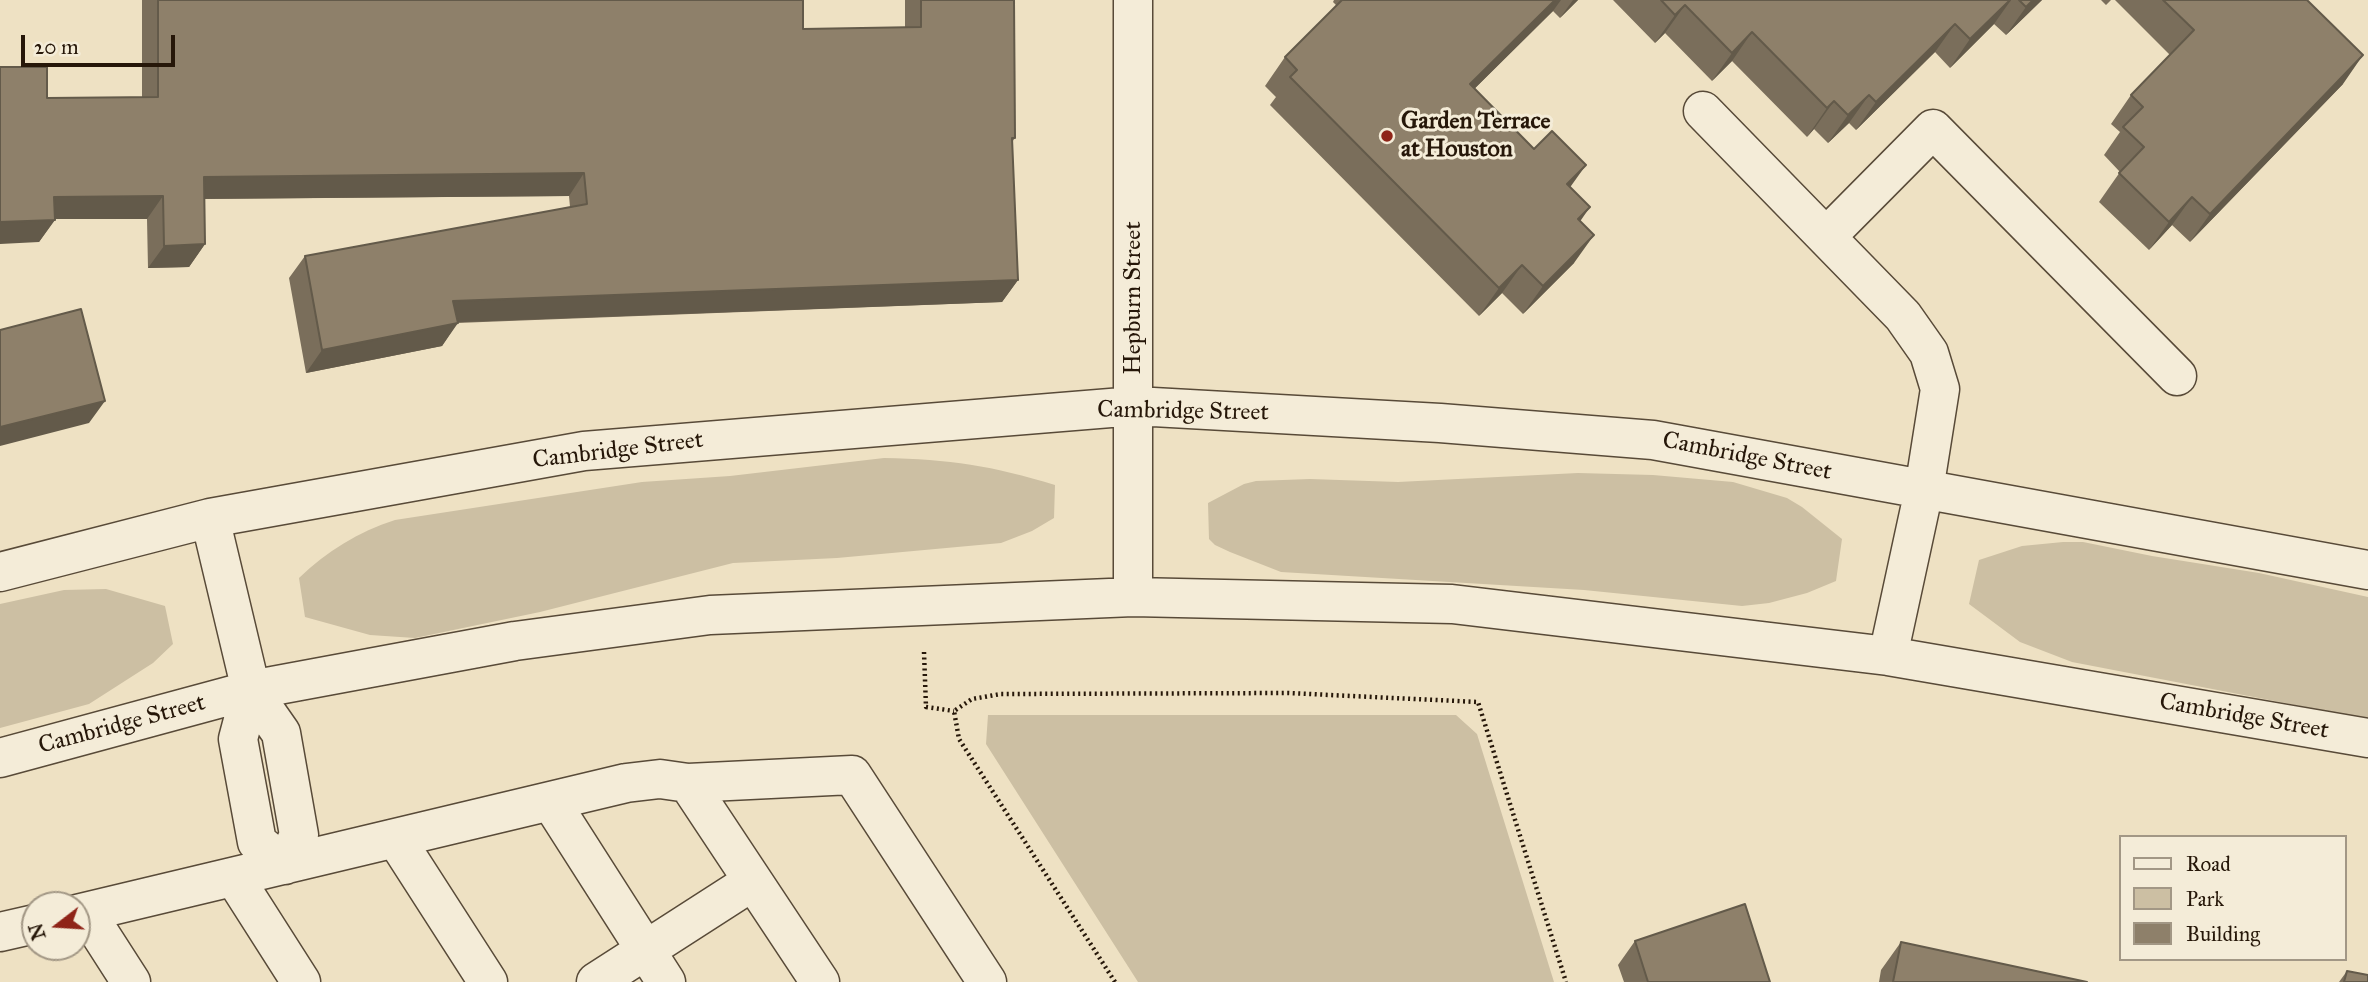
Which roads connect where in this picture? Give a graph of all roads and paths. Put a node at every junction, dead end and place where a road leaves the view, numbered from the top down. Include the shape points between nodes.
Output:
1 (1133, 0) edge
2 (1703, 111) dead end
3 (1826, 237) junction
4 (2176, 376) dead end
5 (1135, 406) junction
6 (1924, 491) junction
7 (211, 518) junction
8 (2368, 570) edge
9 (0, 572) edge
10 (1133, 597) junction
11 (921, 606) junction
12 (1888, 656) junction
13 (251, 690) junction
14 (954, 711) junction
15 (2368, 738) edge
16 (0, 758) edge
17 (688, 783) junction
18 (551, 802) junction
19 (396, 839) junction
20 (285, 865) junction
21 (234, 877) junction
22 (753, 881) junction
23 (91, 911) edge
24 (91, 926) edge
25 (21, 927) edge
26 (0, 932) edge
27 (645, 950) junction
28 (131, 982) edge
29 (301, 982) edge
30 (488, 982) edge
31 (596, 982) edge
32 (666, 982) edge
33 (820, 982) edge
34 (987, 982) edge
35 (1115, 982) edge
36 (1566, 982) edge

1 - 5 street, Hepburn Street
2 - 3 street
3 - 4 street via 1933,129
3 - 6 street via 1903,316 1929,353 1940,388
5 - 6 street, Cambridge Street via 1653,440
5 - 7 street, Cambridge Street via 584,451
5 - 10 street, Hepburn Street
6 - 8 street, Cambridge Street
6 - 12 street
7 - 9 street, Cambridge Street
7 - 13 street
10 - 11 street, Cambridge Street
10 - 12 street, Cambridge Street via 1452,604
11 - 13 street, Cambridge Street via 710,615 515,641
11 - 14 path via 926,706
12 - 15 street, Cambridge Street
13 - 16 street, Cambridge Street
13 - 20 street via 238,739 257,842
14 - 35 path via 959,739
14 - 36 path via 972,699 1001,694 1288,694 1478,702
17 - 18 street via 660,779 626,783
17 - 22 street
17 - 34 street via 852,775
18 - 19 street
18 - 27 street
19 - 20 street
19 - 30 street
20 - 21 street
21 - 23 street
21 - 29 street
22 - 27 street
22 - 33 street
24 - 28 street
25 - 26 street
27 - 31 street
27 - 32 street

